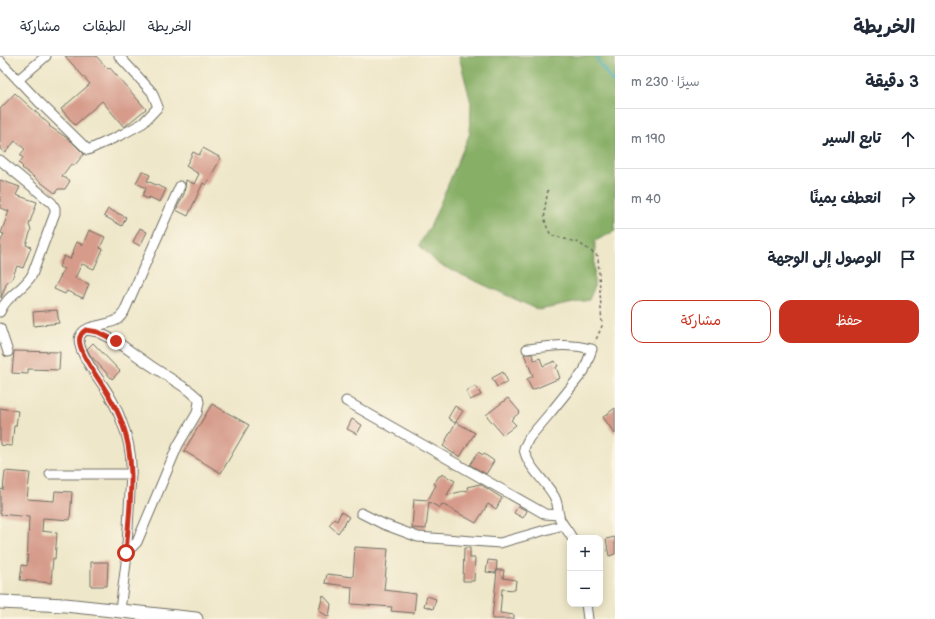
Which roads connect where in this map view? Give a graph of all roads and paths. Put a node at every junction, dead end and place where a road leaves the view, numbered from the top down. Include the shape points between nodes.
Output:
1 (46, 56) edge
2 (119, 56) edge
3 (0, 61) edge
4 (18, 80) junction
5 (0, 161) edge
6 (180, 186) dead end
7 (548, 190) dead end
8 (0, 312) edge
9 (0, 328) edge
10 (86, 330) junction
11 (528, 349) dead end
12 (592, 349) junction
13 (8, 352) dead end
14 (346, 401) dead end
15 (50, 474) dead end
16 (131, 474) junction
17 (361, 513) dead end
18 (559, 515) junction
19 (563, 524) junction
20 (570, 535) edge
21 (126, 553) junction
22 (0, 602) edge
23 (586, 607) edge
24 (120, 610) junction
25 (196, 619) edge
26 (588, 619) edge

1 - 4 street
2 - 4 street via 152,92 158,107 143,123 88,150
3 - 4 street
5 - 8 street via 52,203 55,214 32,275 2,306
6 - 10 street via 124,312 119,319
7 - 12 path via 546,226 551,235 579,243 598,256 602,326
9 - 13 street
10 - 16 street via 80,337 80,344 121,420 129,441
10 - 21 street via 98,332 116,341 190,391 199,402 197,413 178,445 137,542
11 - 12 street via 564,344
12 - 18 street via 584,371 529,438 524,448 556,499
14 - 18 street via 545,514
15 - 16 street
16 - 21 street
17 - 19 street via 418,537 500,543
18 - 19 street
19 - 20 street
21 - 24 street
22 - 24 highway
23 - 26 street
24 - 25 highway

